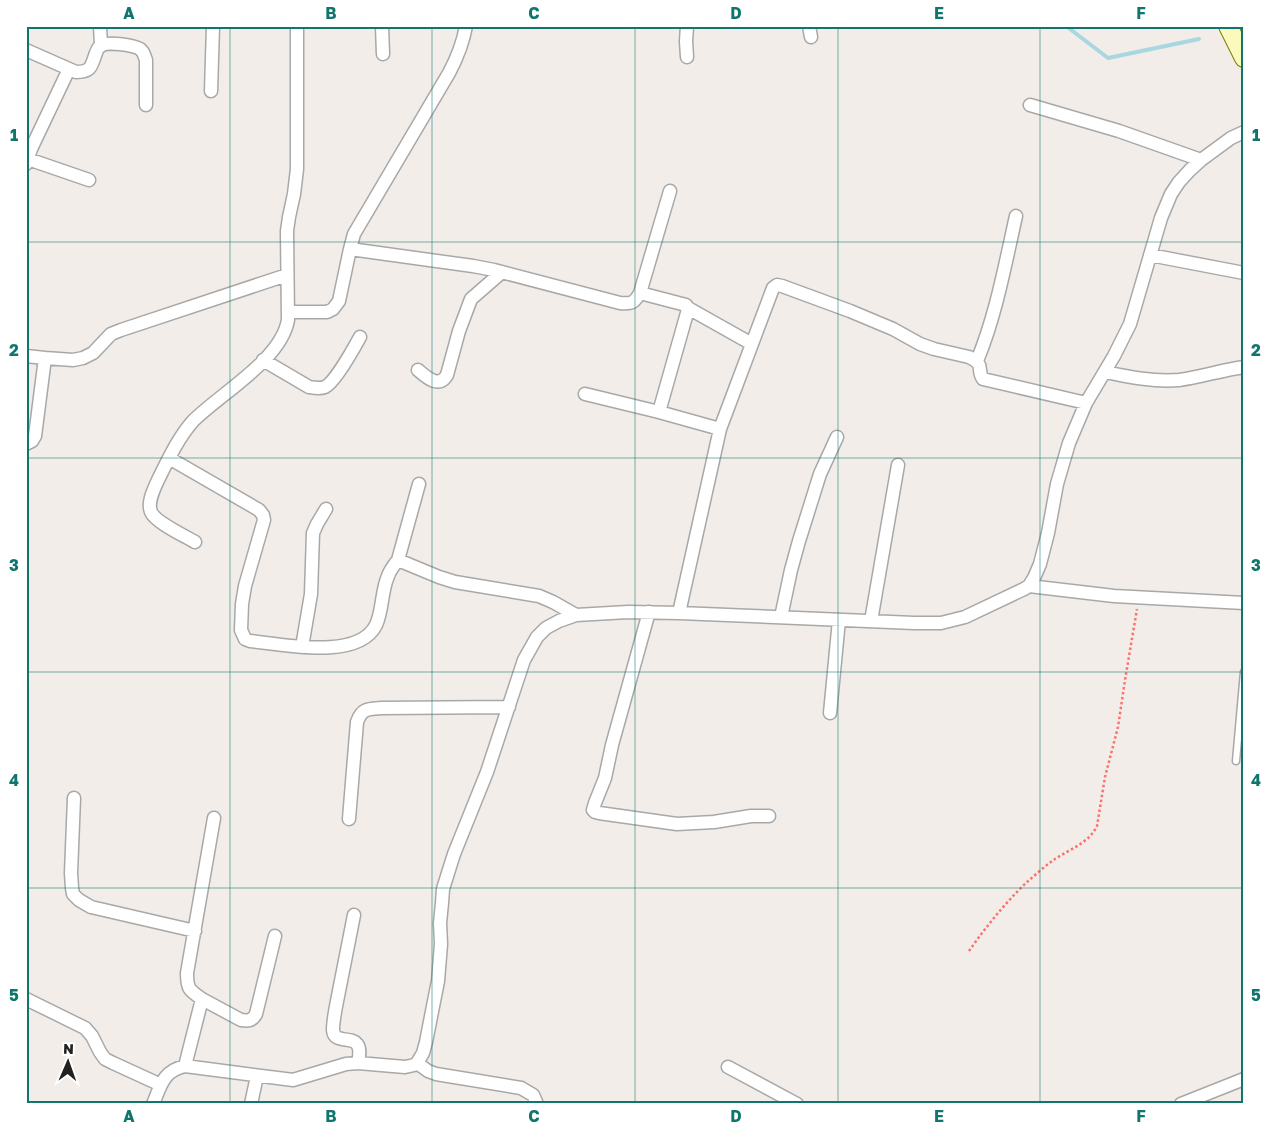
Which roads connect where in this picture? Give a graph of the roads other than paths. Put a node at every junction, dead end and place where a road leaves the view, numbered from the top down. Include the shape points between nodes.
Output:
1 (100, 26) edge
2 (213, 26) edge
3 (297, 26) edge
4 (382, 26) edge
5 (466, 26) edge
6 (687, 26) edge
7 (1228, 26) edge
8 (101, 45) junction
9 (26, 50) edge
10 (384, 54) dead end
11 (687, 57) dead end
12 (1244, 58) edge
13 (70, 69) junction
14 (211, 91) dead end
15 (146, 105) dead end
16 (1030, 105) dead end
17 (1244, 132) edge
18 (1200, 160) junction
19 (27, 162) edge
20 (89, 180) dead end
21 (670, 191) dead end
22 (1016, 216) dead end
23 (350, 249) junction
24 (1150, 255) junction
25 (502, 272) junction
26 (1244, 273) edge
27 (287, 275) junction
28 (640, 293) junction
29 (688, 308) junction
30 (288, 312) junction
31 (360, 337) dead end
32 (752, 344) junction
33 (26, 356) edge
34 (45, 358) junction
35 (263, 360) junction
36 (978, 361) junction
37 (1244, 367) edge
38 (418, 370) dead end
39 (1105, 372) junction
40 (585, 394) dead end
41 (1086, 403) junction
42 (659, 412) junction
43 (720, 429) junction
44 (837, 437) dead end
45 (26, 444) edge
46 (169, 458) junction
47 (898, 465) dead end
48 (419, 484) dead end
49 (326, 509) dead end
50 (195, 542) dead end
51 (398, 560) junction
52 (1029, 586) junction
53 (1244, 604) edge
54 (649, 612) junction
55 (679, 613) junction
56 (576, 616) junction
57 (781, 617) junction
58 (839, 620) junction
59 (871, 621) junction
60 (302, 646) junction
61 (1244, 672) edge
62 (509, 707) junction
63 (830, 713) dead end
64 (1236, 761) dead end
65 (74, 798) dead end
66 (769, 816) dead end
67 (214, 818) dead end
68 (349, 819) dead end
69 (354, 915) dead end
70 (195, 931) junction
71 (275, 936) dead end
72 (26, 999) edge
73 (202, 999) junction
74 (358, 1064) junction
75 (417, 1064) junction
76 (185, 1066) junction
77 (728, 1066) dead end
78 (257, 1076) junction
79 (1244, 1079) edge
80 (161, 1085) junction
81 (153, 1104) edge
82 (250, 1104) edge
83 (537, 1104) edge
84 (797, 1104) edge
85 (1181, 1104) edge

1 - 8 street
2 - 14 street
3 - 27 street via 297,169 287,231
4 - 10 street
5 - 23 street via 457,59 354,234
6 - 11 street
7 - 12 main road
8 - 13 street via 87,71
8 - 15 street via 128,45 143,53 146,60
9 - 13 street
13 - 19 street
16 - 18 street
17 - 18 street
18 - 24 street via 1171,194
19 - 20 street
21 - 28 street
22 - 36 street
23 - 25 street
23 - 30 street via 339,301 333,309 326,312
24 - 26 street
24 - 39 street via 1130,324
25 - 28 street via 620,303 634,301
25 - 38 street via 471,299 445,379 432,381
27 - 30 street
27 - 34 street via 111,334 94,353 83,358
28 - 29 street
29 - 32 street
29 - 42 street
30 - 35 street via 283,336
31 - 35 street via 325,387 310,387
32 - 36 street via 773,288 779,285 850,311 920,344
32 - 43 street
33 - 34 street
34 - 45 street via 36,436
35 - 46 street via 193,422
36 - 41 street via 984,379
37 - 39 street via 1178,380
39 - 41 street
40 - 42 street
41 - 52 street via 1069,443 1040,564
42 - 43 street
43 - 55 street
44 - 57 street via 820,474 791,570
46 - 50 street via 153,492 151,512 156,519
46 - 60 street via 263,515 244,586 241,630 245,639 250,641
47 - 59 street
48 - 51 street
49 - 60 street via 314,533 311,594
51 - 56 street via 455,582 540,596
51 - 60 street via 387,578 379,615 368,635 334,647
52 - 53 street via 1139,598
52 - 59 street via 987,608 941,623
54 - 55 street
54 - 56 street
54 - 66 street via 605,778 593,810 677,824
55 - 57 street
56 - 62 street via 546,628 538,637 524,660
57 - 58 street
58 - 59 street
58 - 63 street
61 - 64 lane
62 - 68 street via 382,708 368,709 360,714
62 - 75 street via 443,889 438,981 426,1042
65 - 70 street via 73,894 91,907
67 - 70 street
69 - 74 street via 333,1029 337,1038 358,1045
70 - 73 street via 187,984
71 - 73 street via 256,1014 252,1019 241,1020
72 - 80 street via 85,1028 105,1058
73 - 76 street
74 - 75 street
74 - 78 street via 337,1066 293,1080
75 - 83 street via 436,1074 521,1088 533,1095
76 - 78 street
76 - 80 street via 168,1073
77 - 84 street
78 - 82 street
79 - 85 street
80 - 81 street

